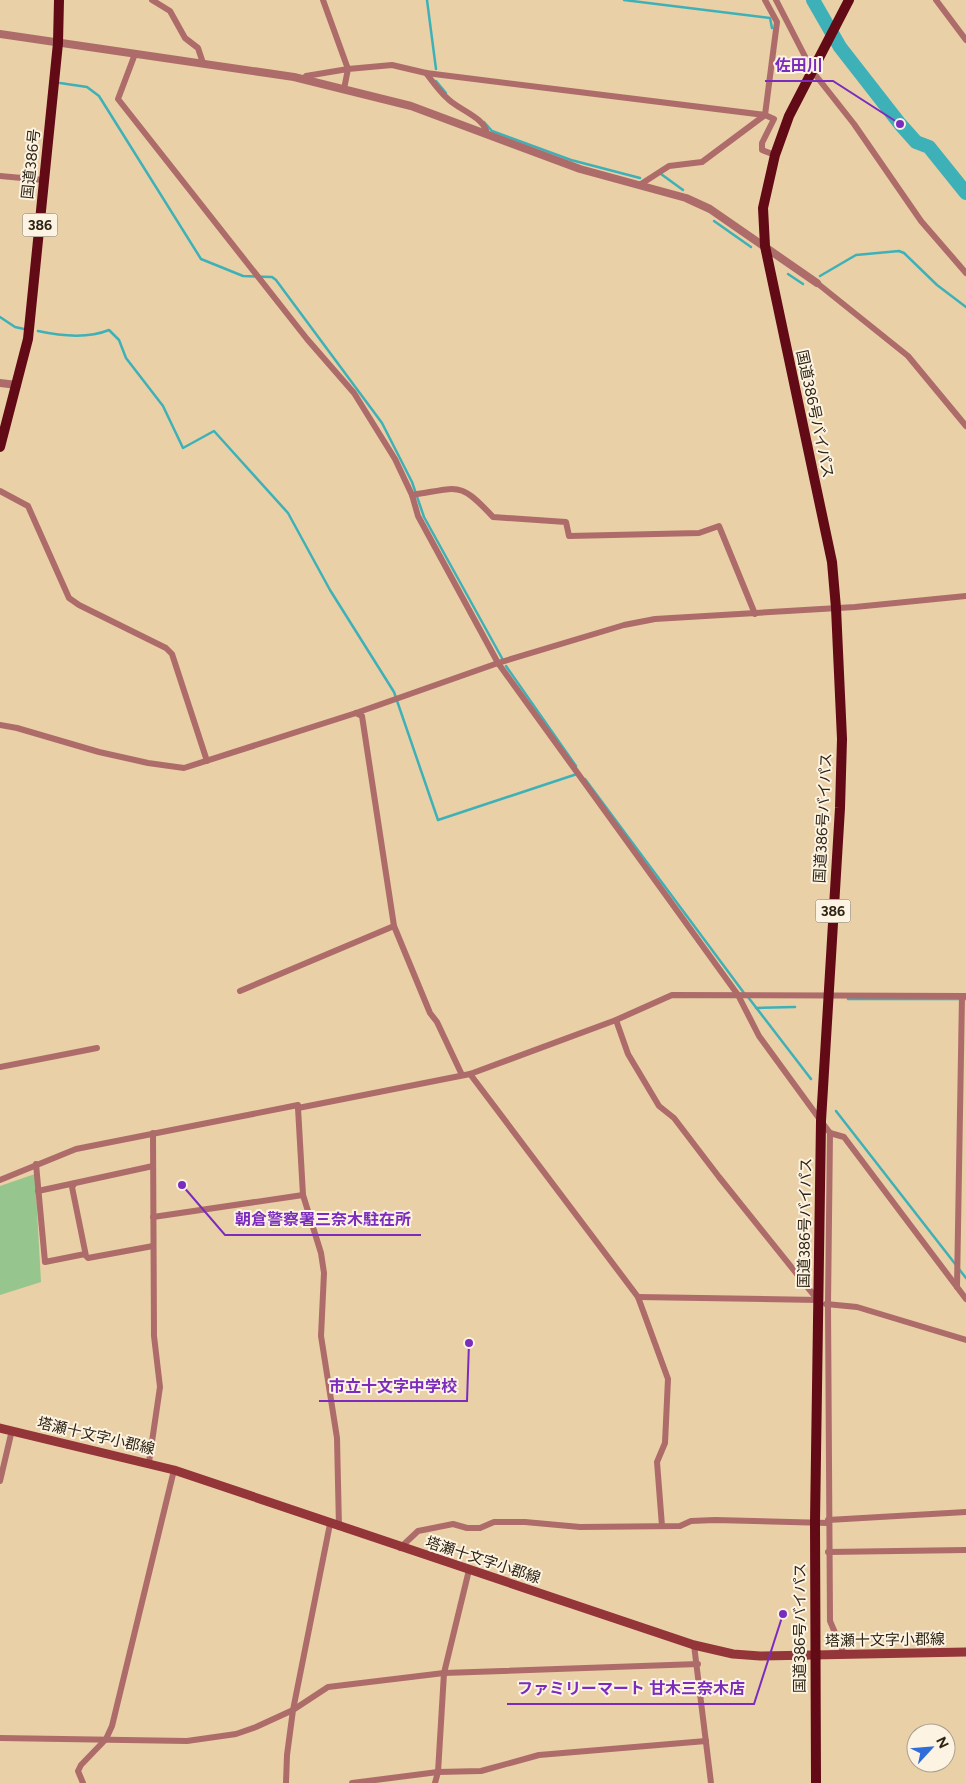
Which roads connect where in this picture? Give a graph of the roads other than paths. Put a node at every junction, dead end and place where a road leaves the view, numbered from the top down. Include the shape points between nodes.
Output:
1 (59, 0) edge
2 (152, 0) edge
3 (323, 0) edge
4 (765, 0) edge
5 (776, 0) edge
6 (849, 0) edge
7 (936, 0) edge
8 (0, 34) edge
9 (966, 40) edge
10 (58, 43) junction
11 (135, 54) junction
12 (203, 63) junction
13 (348, 69) junction
14 (813, 72) junction
15 (426, 73) junction
16 (303, 79) junction
17 (344, 89) junction
18 (765, 115) junction
19 (487, 135) junction
20 (774, 155) junction
21 (0, 176) edge
22 (44, 180) junction
23 (642, 184) junction
24 (765, 246) junction
25 (966, 273) edge
26 (817, 283) joint
27 (0, 383) edge
28 (17, 385) junction
29 (966, 426) edge
30 (0, 447) edge
31 (0, 491) edge
32 (412, 495) junction
33 (966, 596) edge
34 (836, 608) junction
35 (755, 614) junction
36 (498, 663) junction
37 (356, 712) junction
38 (0, 725) edge
39 (207, 761) junction
40 (394, 926) junction
41 (240, 991) dead end
42 (738, 995) junction
43 (828, 995) junction
44 (963, 998) edge
45 (616, 1020) junction
46 (97, 1048) dead end
47 (0, 1067) edge
48 (470, 1074) junction
49 (462, 1075) junction
50 (298, 1108) junction
51 (821, 1121) junction
52 (153, 1133) junction
53 (830, 1133) junction
54 (36, 1165) junction
55 (153, 1166) junction
56 (0, 1180) edge
57 (75, 1183) junction
58 (38, 1191) junction
59 (303, 1194) junction
60 (153, 1218) junction
61 (153, 1246) junction
62 (85, 1254) junction
63 (957, 1288) junction
64 (638, 1297) junction
65 (966, 1299) edge
66 (819, 1300) junction
67 (828, 1305) junction
68 (966, 1340) edge
69 (0, 1428) edge
70 (12, 1430) junction
71 (150, 1462) junction
72 (174, 1470) junction
73 (0, 1481) edge
74 (966, 1512) edge
75 (828, 1521) junction
76 (814, 1522) junction
77 (335, 1526) junction
78 (662, 1526) junction
79 (400, 1548) junction
80 (966, 1550) edge
81 (828, 1552) junction
82 (469, 1570) junction
83 (694, 1645) junction
84 (966, 1652) edge
85 (844, 1654) junction
86 (816, 1656) junction
87 (698, 1664) junction
88 (444, 1673) junction
89 (292, 1710) junction
90 (0, 1738) edge
91 (106, 1739) junction
92 (706, 1741) junction
93 (438, 1772) junction
94 (83, 1783) edge
95 (286, 1783) edge
96 (352, 1783) edge
97 (435, 1783) edge
98 (711, 1783) edge
99 (816, 1783) edge

1 - 10 highway, 国道386号 / 386
2 - 12 street via 170,11 185,38 198,48
3 - 13 street
4 - 18 street via 777,22
5 - 14 street
6 - 14 highway, 国道386号バイパス / 386
7 - 9 street
8 - 10 street
10 - 11 street
10 - 22 highway, 国道386号 / 386
11 - 12 street
11 - 32 street via 118,99 307,340 354,394 395,459
12 - 16 street
13 - 15 street via 392,64
13 - 16 street
13 - 17 street
14 - 20 highway, 国道386号バイパス / 386 via 789,116
14 - 25 street via 854,124 921,221
15 - 18 street
15 - 19 street via 448,99 481,123
16 - 17 street
17 - 19 street via 410,106
18 - 20 street via 774,119 762,143 762,150
18 - 23 street via 702,162 669,166
19 - 23 street via 580,168
20 - 24 highway, 国道386号バイパス / 386 via 763,208
21 - 22 street
22 - 28 highway, 国道386号 / 386 via 29,330
23 - 24 street via 710,209
24 - 26 street
24 - 34 highway, 国道386号バイパス / 386 via 832,562
26 - 29 street via 908,356
27 - 28 street
28 - 30 highway, 国道386号 / 386
31 - 39 street via 28,506 70,598 172,654
32 - 35 street via 458,488 473,495 493,517 566,522 569,536 699,532 719,526
32 - 36 street via 418,516
33 - 34 street
34 - 35 street
34 - 43 highway, 国道386号バイパス / 386 via 842,739
35 - 36 street via 636,622
36 - 37 street
36 - 42 street
37 - 39 street
37 - 40 street via 362,716
38 - 39 street via 148,763 184,768
40 - 41 street
40 - 49 street via 430,1013
42 - 43 street
42 - 45 street via 672,996
42 - 51 street via 759,1036
43 - 44 street
43 - 51 highway, 国道386号バイパス / 386
44 - 63 street
45 - 48 street
45 - 66 street via 628,1054 659,1106 674,1118 718,1178
46 - 47 street
48 - 49 street
48 - 64 street
49 - 50 street
50 - 52 street via 298,1105
50 - 59 street
51 - 53 street
51 - 66 highway, 国道386号バイパス / 386
52 - 54 street via 76,1149
52 - 55 street
53 - 63 street via 844,1137
53 - 67 street
54 - 56 street
54 - 58 street
55 - 57 street
55 - 60 street
57 - 58 street
57 - 62 street via 72,1187
58 - 62 street via 45,1262
59 - 60 street
59 - 77 street via 324,1273 321,1336 337,1438
60 - 61 street
61 - 62 street via 88,1258
61 - 71 street via 154,1336 160,1387
63 - 65 street
64 - 66 street
64 - 78 street via 668,1379 665,1443 657,1462
66 - 67 street
66 - 76 highway, 国道386号バイパス / 386
67 - 68 street via 857,1307
67 - 75 street
69 - 70 main road, 塔瀬十文字小郡線
70 - 71 main road, 塔瀬十文字小郡線
70 - 73 street
71 - 72 main road, 塔瀬十文字小郡線
72 - 77 main road, 塔瀬十文字小郡線
72 - 91 street via 112,1726
74 - 75 street
75 - 76 street
75 - 81 street
76 - 78 street via 715,1520
76 - 86 highway, 国道386号バイパス / 386
77 - 79 main road, 塔瀬十文字小郡線
77 - 89 street
78 - 79 street via 494,1522 480,1528 467,1528 453,1524 418,1530
79 - 82 main road, 塔瀬十文字小郡線
80 - 81 street
81 - 85 street via 830,1621
82 - 83 main road, 塔瀬十文字小郡線
82 - 88 street
83 - 86 main road, 塔瀬十文字小郡線 via 733,1654
83 - 87 street
84 - 85 main road, 塔瀬十文字小郡線
85 - 86 main road, 塔瀬十文字小郡線
86 - 99 highway, 国道386号バイパス / 386
87 - 88 street
87 - 92 street
88 - 89 street via 328,1687
88 - 93 street
89 - 91 street via 236,1734 212,1739
89 - 95 street
90 - 91 street
91 - 94 street via 81,1765 78,1771
92 - 93 street via 539,1755 481,1771
92 - 98 street
93 - 96 street
93 - 97 street

